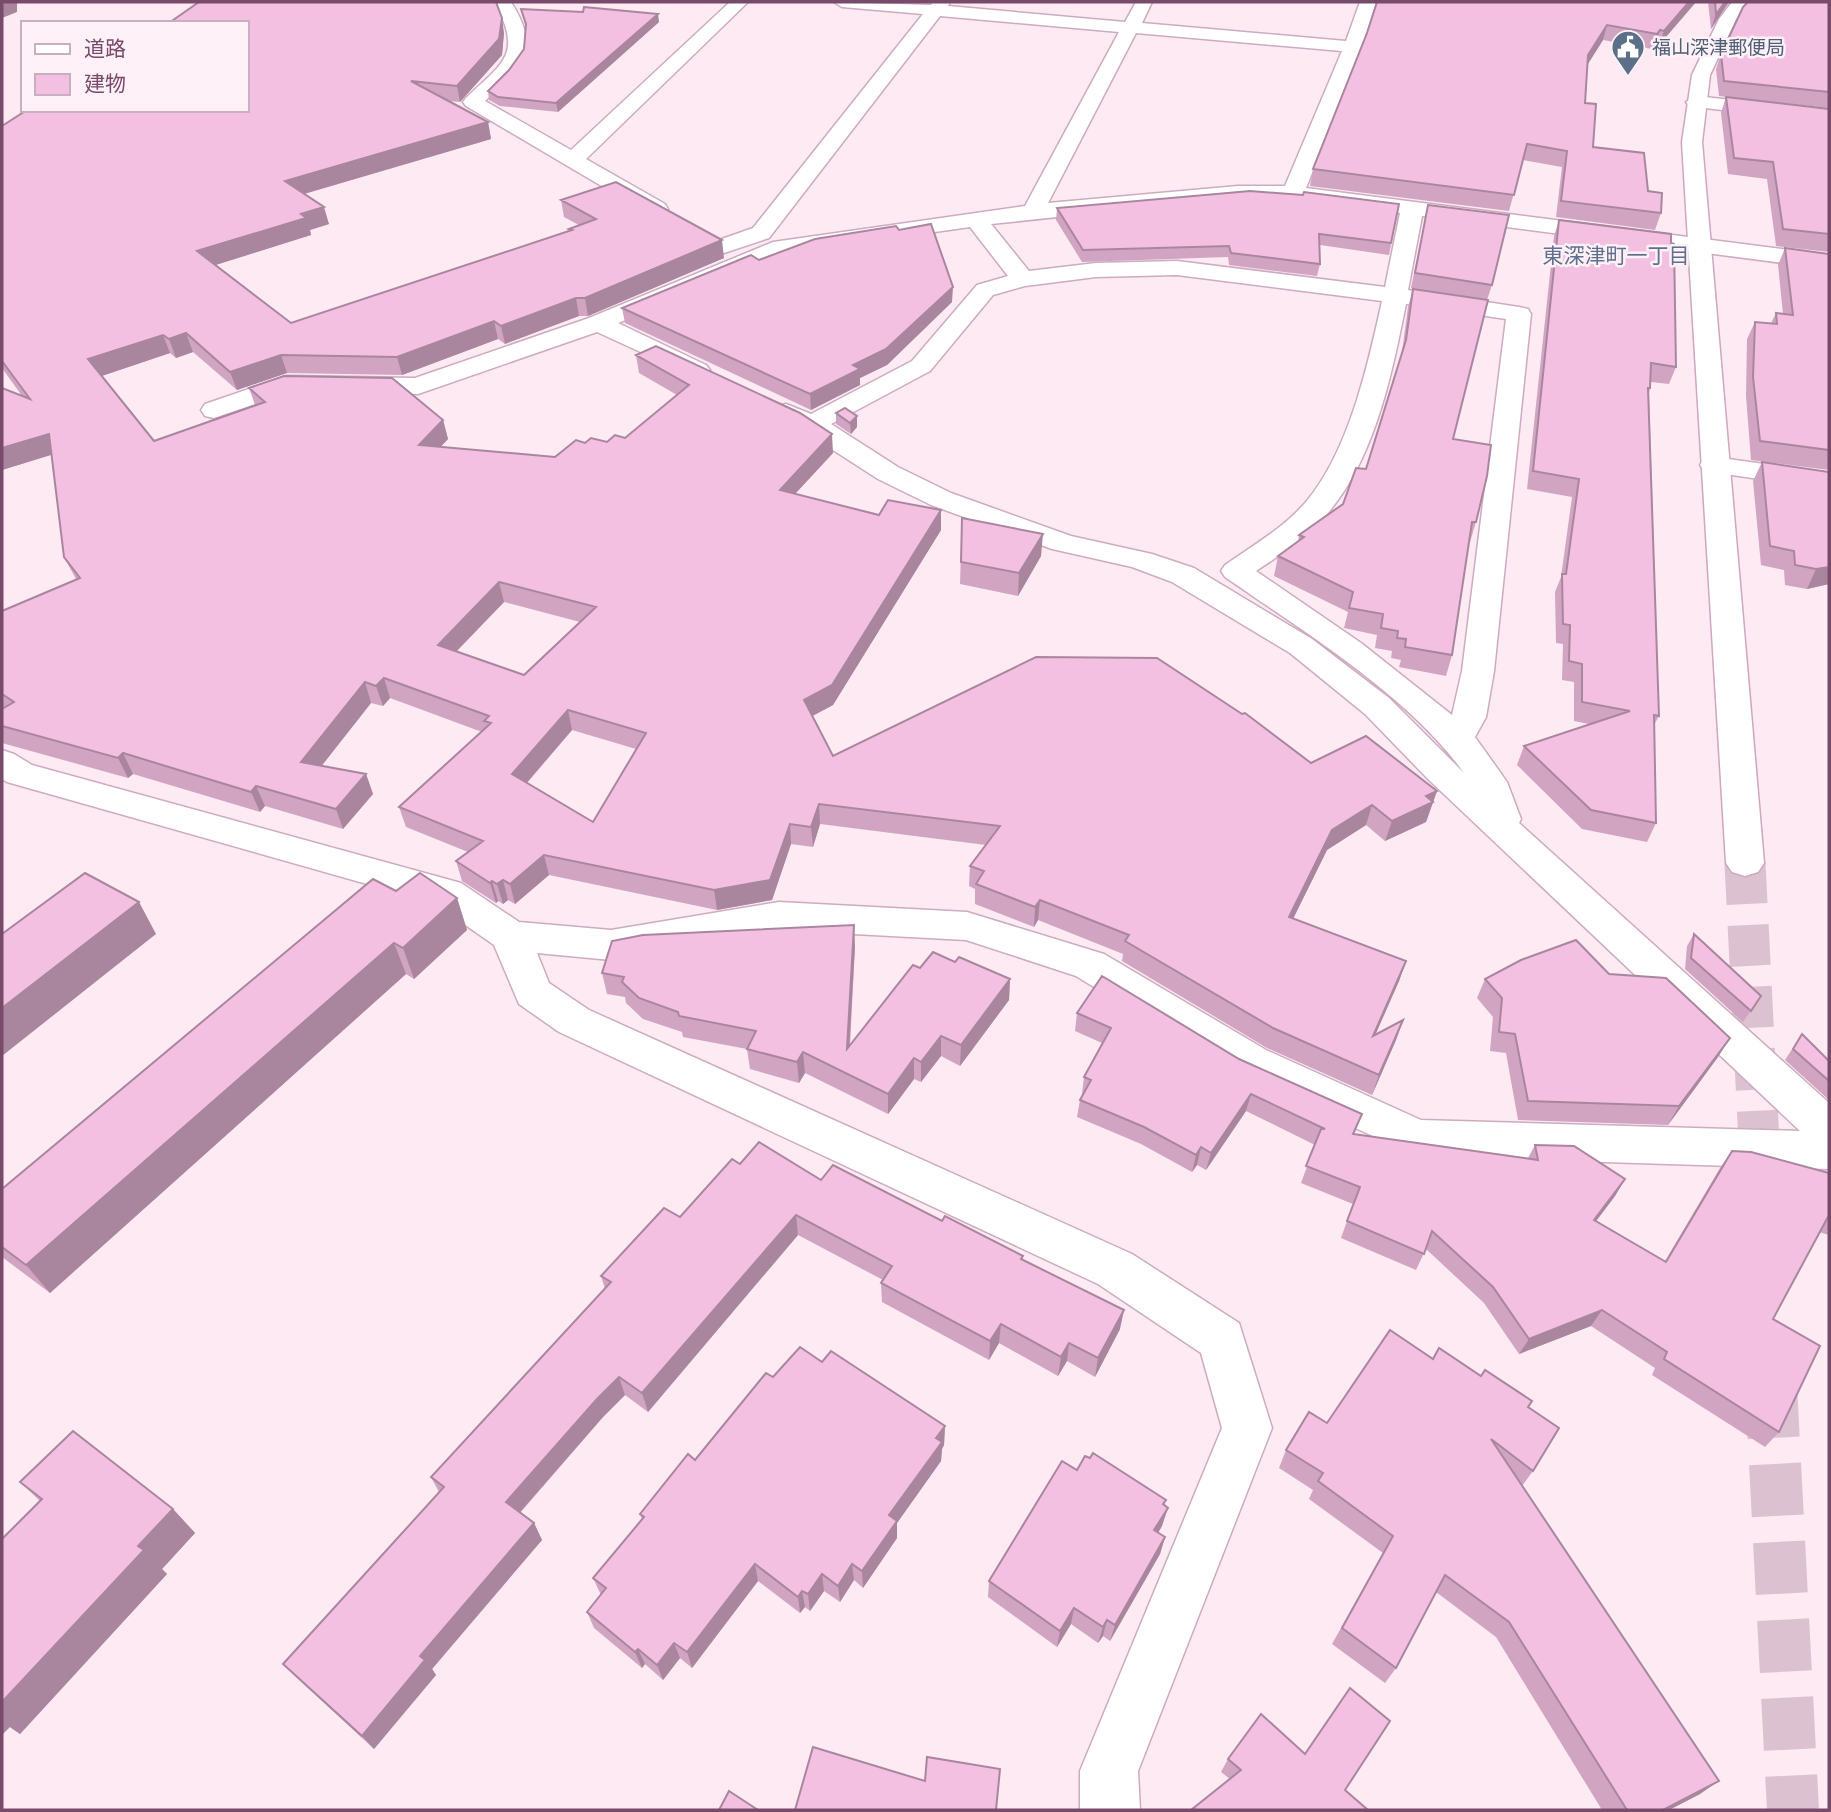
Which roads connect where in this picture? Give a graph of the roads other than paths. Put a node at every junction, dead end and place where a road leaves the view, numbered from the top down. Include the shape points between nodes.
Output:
1 (503, 2) edge
2 (740, 2) edge
3 (842, 2) edge
4 (1144, 2) edge
5 (1368, 2) edge
6 (1741, 2) edge
7 (939, 6) edge
8 (1132, 28) junction
9 (1353, 47) junction
10 (1696, 102) junction
11 (1829, 117) edge
12 (572, 161) junction
13 (1293, 193) junction
14 (1412, 208) junction
15 (1032, 211) junction
16 (976, 219) junction
17 (677, 220) edge
18 (701, 233) edge
19 (724, 246) junction
20 (1700, 246) junction
21 (748, 259) junction
22 (1829, 262) edge
23 (1023, 279) junction
24 (1394, 295) junction
25 (598, 323) junction
26 (723, 382) edge
27 (761, 400) edge
28 (214, 410) dead end
29 (812, 424) junction
30 (1714, 465) junction
31 (1829, 481) edge
32 (1457, 737) junction
33 (2, 762) edge
34 (1508, 831) junction
35 (1745, 863) tunnel mouth
36 (510, 936) junction
37 (1829, 1130) edge
38 (1829, 1150) edge
39 (1110, 1810) edge

1 - 12 street via 516,24 520,46 513,62 473,103
2 - 12 street
3 - 7 street
4 - 8 street
5 - 9 street
6 - 10 street via 1701,75
7 - 8 street
7 - 19 street via 761,233
8 - 9 street
8 - 15 street
9 - 13 street
10 - 11 street
10 - 20 street via 1692,142
12 - 17 street
13 - 14 street
13 - 15 street via 1238,192
14 - 20 street
14 - 24 street
15 - 16 street
16 - 21 street via 781,247
16 - 23 street
18 - 19 street
19 - 21 street
20 - 22 street
20 - 30 street
21 - 25 street
23 - 24 street via 1096,270 1177,268
23 - 29 street via 985,290 921,366
24 - 32 street via 1519,314 1478,671 1469,717
24 - 32 street via 1373,393 1325,498 1294,531 1236,571 1360,656
25 - 26 street
25 - 28 street via 418,386 287,384
27 - 29 street
29 - 34 street via 888,473 941,499 1063,544 1141,560 1183,575 1301,646 1377,706 1440,771
30 - 31 street
30 - 35 street
32 - 34 street via 1489,782
33 - 36 street via 20,774 447,893
34 - 37 street
36 - 38 street via 611,945 779,916 967,926 1090,965 1251,1062 1417,1138
36 - 39 street via 533,993 574,1021 1115,1269 1222,1339 1247,1428 1109,1772

